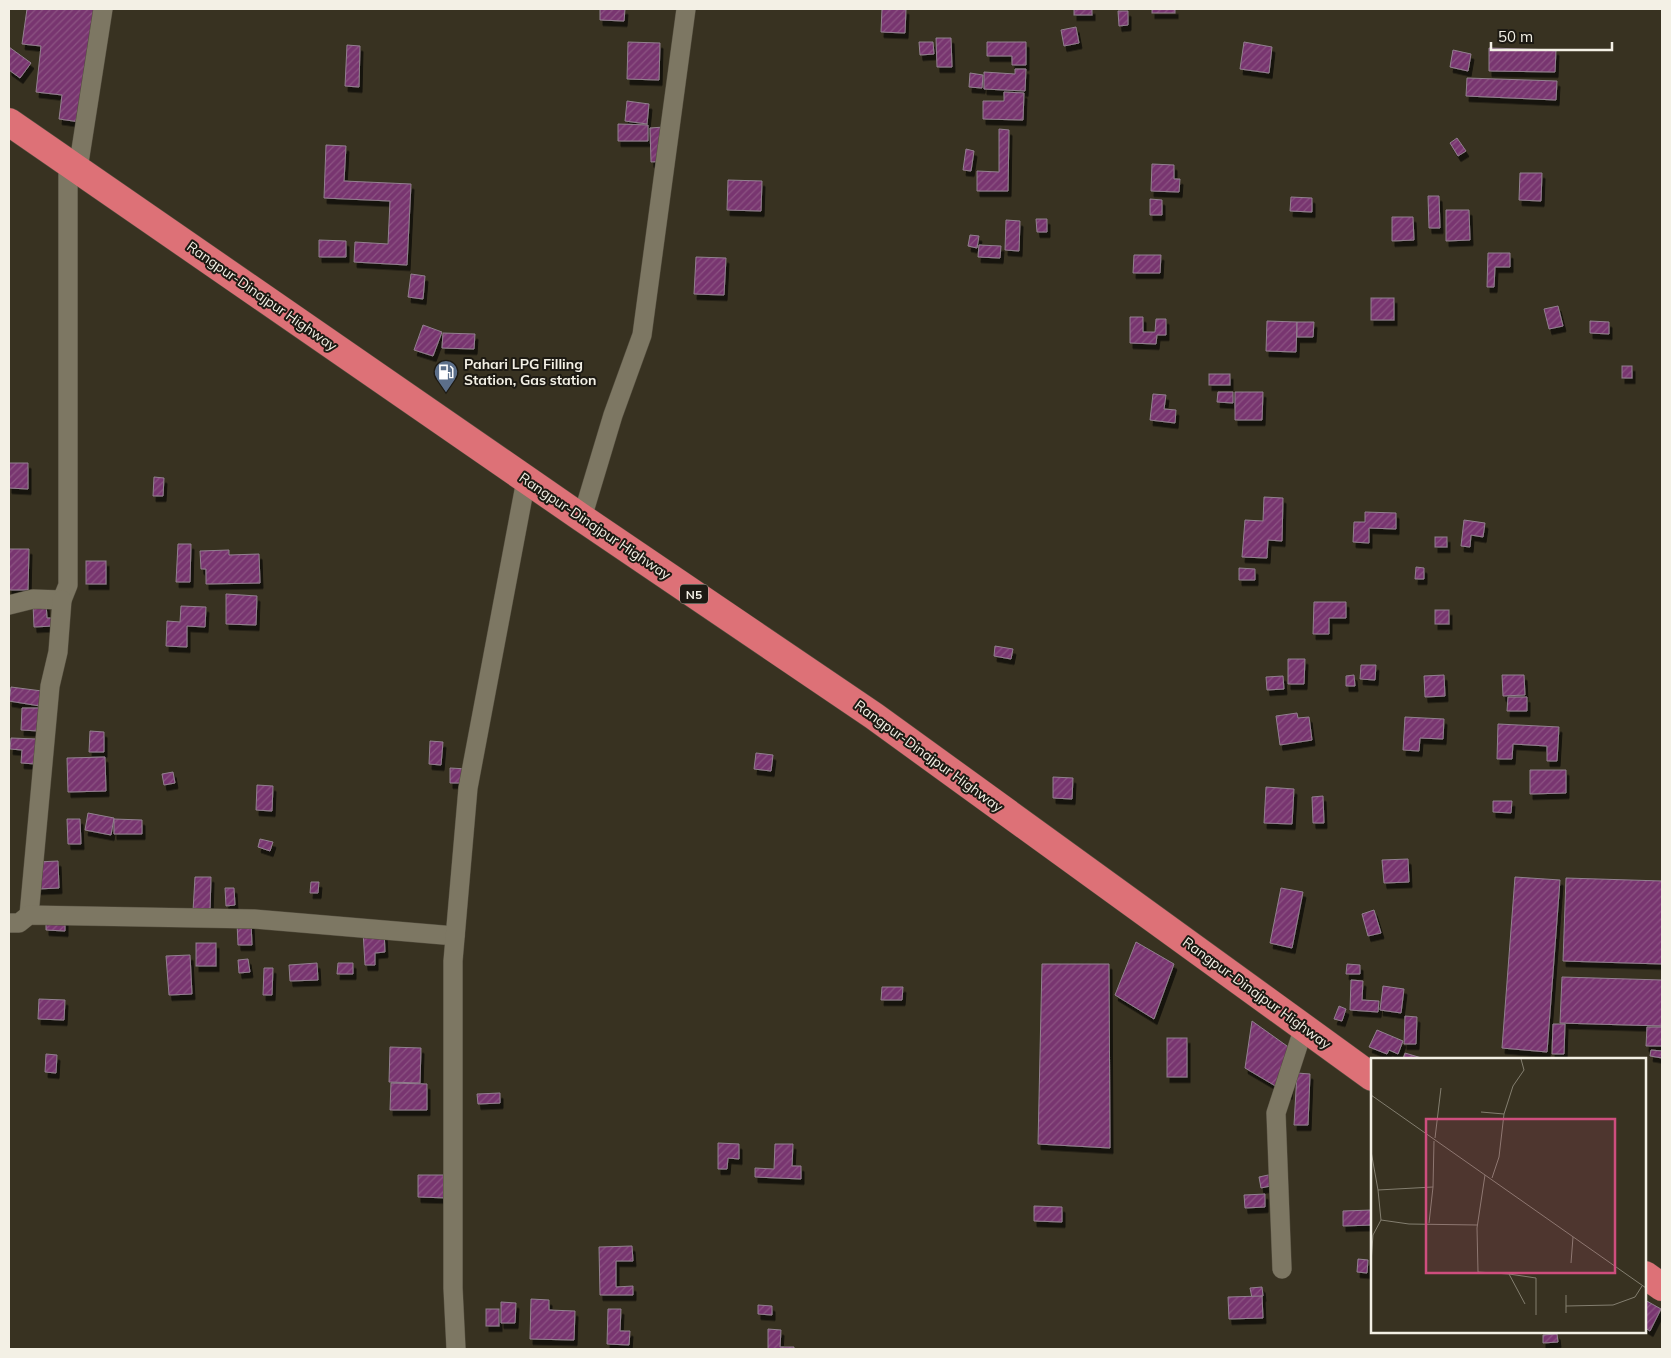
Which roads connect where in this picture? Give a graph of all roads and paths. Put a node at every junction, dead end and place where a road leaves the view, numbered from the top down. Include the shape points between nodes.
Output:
1 (103, 9) edge
2 (686, 9) edge
3 (9, 122) edge
4 (73, 166) junction
5 (526, 480) junction
6 (582, 518) junction
7 (62, 600) junction
8 (9, 604) edge
9 (29, 915) junction
10 (9, 923) edge
11 (455, 936) junction
12 (1304, 1027) junction
13 (1371, 1076) edge
14 (1282, 1269) dead end
15 (1646, 1276) edge
16 (1662, 1287) edge
17 (456, 1349) edge

1 - 4 street
2 - 6 street via 642,335 613,415
3 - 4 highway, Rangpur-Dinajpur Highway / N5
4 - 5 highway, Rangpur-Dinajpur Highway / N5
4 - 7 street via 68,585
5 - 6 highway, Rangpur-Dinajpur Highway / N5
5 - 11 street via 468,788
6 - 12 highway, Rangpur-Dinajpur Highway / N5 via 874,716
7 - 8 street via 33,599
7 - 9 street via 58,652 50,686
9 - 10 street via 19,923
9 - 11 street via 254,919
11 - 17 street via 453,1288
12 - 13 highway, Rangpur-Dinajpur Highway / N5
12 - 14 street via 1276,1113
15 - 16 highway

